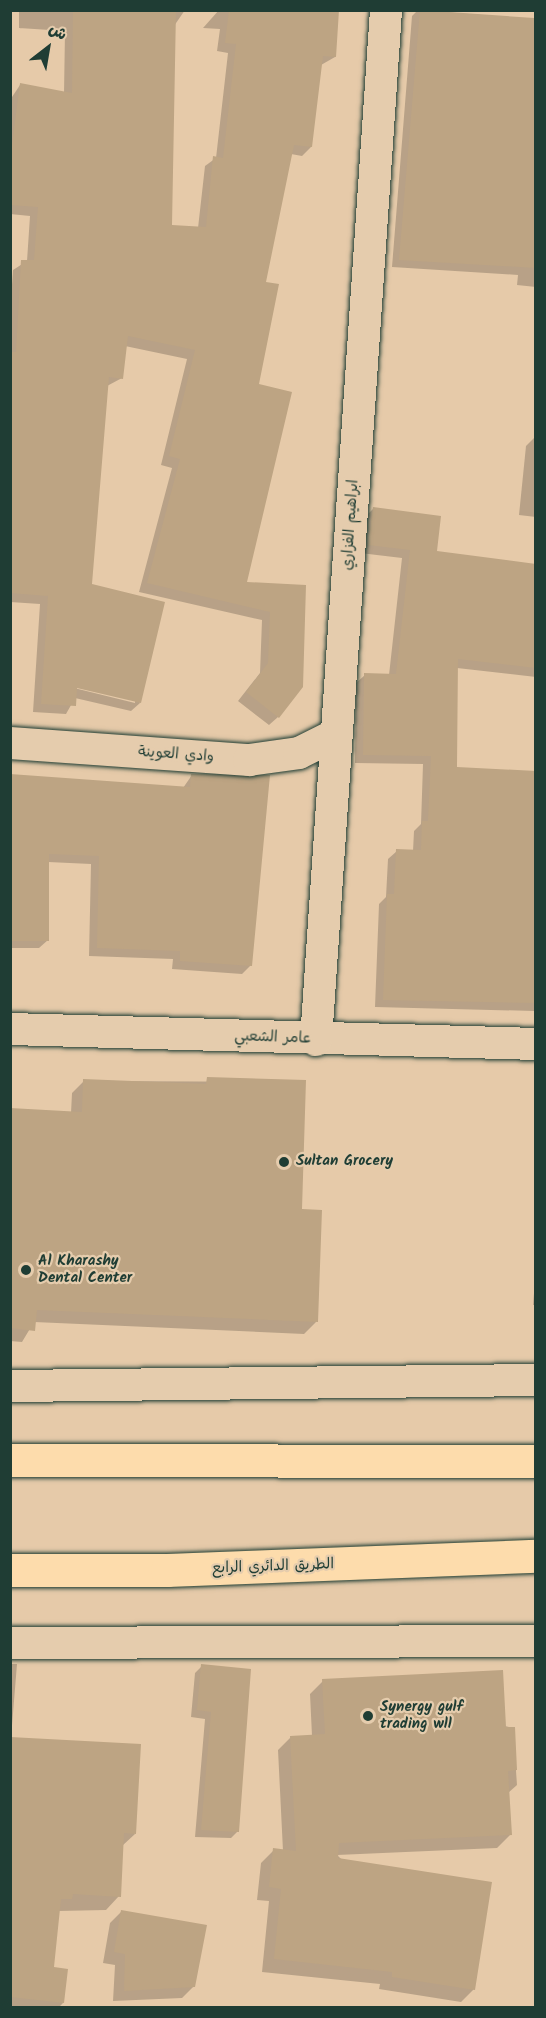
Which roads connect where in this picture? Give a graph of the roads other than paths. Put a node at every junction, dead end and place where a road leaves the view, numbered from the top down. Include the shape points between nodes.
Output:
1 (386, 10) edge
2 (337, 734) junction
3 (10, 743) edge
4 (10, 1029) edge
5 (316, 1040) junction
6 (536, 1044) edge
7 (536, 1380) edge
8 (10, 1386) edge
9 (10, 1460) edge
10 (536, 1461) edge
11 (536, 1556) edge
12 (491, 1559) junction
13 (10, 1570) edge
14 (536, 1571) edge
15 (536, 1641) edge
16 (10, 1643) edge

1 - 2 street, ابراهيم الفزاري
2 - 3 street, وادي العوينة via 299,753 249,760
2 - 5 street, ابراهيم الفزاري
4 - 5 street, عامر الشعبي
5 - 6 street, عامر الشعبي
7 - 8 street
9 - 10 main road
11 - 12 main road, الطريق الدائري الرابع
12 - 13 main road, الطريق الدائري الرابع via 167,1570
12 - 14 main road
15 - 16 street

